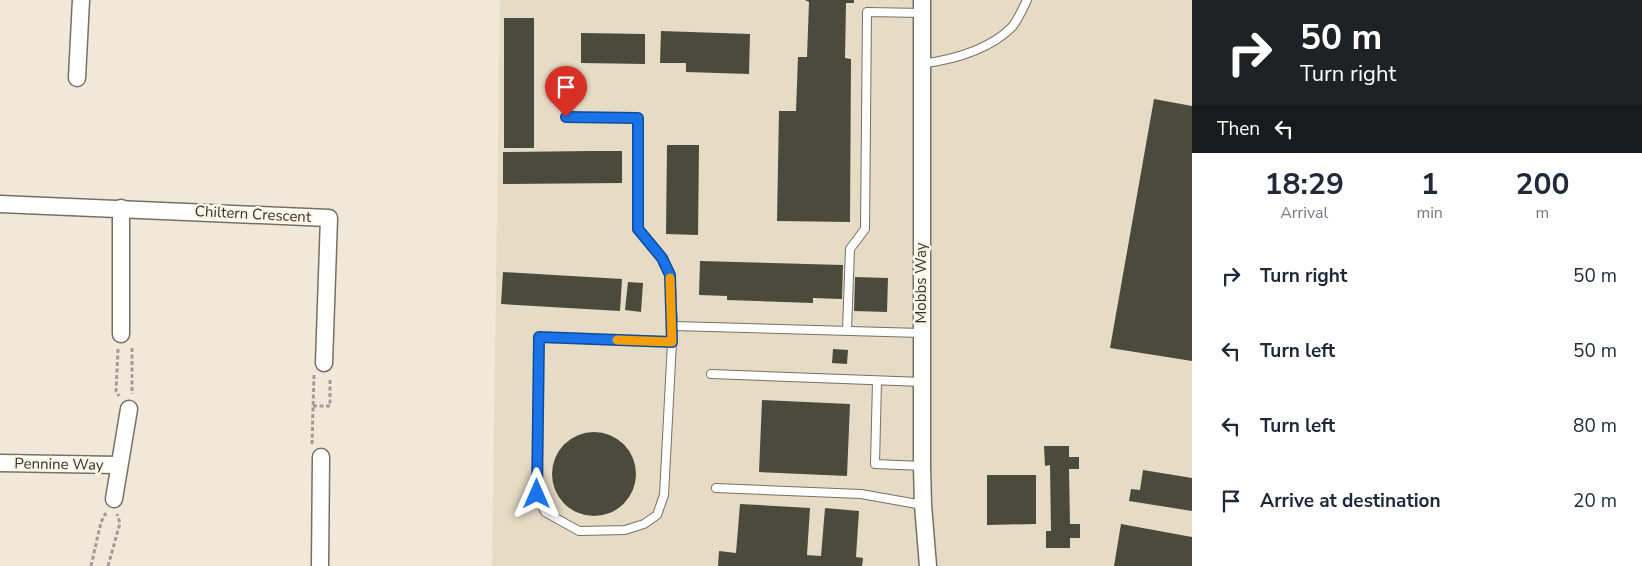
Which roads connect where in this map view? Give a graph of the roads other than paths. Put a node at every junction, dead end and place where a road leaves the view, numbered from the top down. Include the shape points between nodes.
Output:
1 (81, 0) edge
2 (1027, 0) edge
3 (922, 6) edge
4 (920, 64) junction
5 (77, 78) dead end
6 (566, 117) dead end
7 (0, 204) edge
8 (121, 208) junction
9 (673, 326) junction
10 (847, 330) junction
11 (922, 333) junction
12 (122, 334) road end
13 (672, 342) junction
14 (324, 364) road end
15 (711, 374) dead end
16 (877, 381) junction
17 (923, 382) junction
18 (129, 409) road end
19 (321, 457) road end
20 (0, 463) edge
21 (118, 465) junction
22 (922, 466) junction
23 (716, 488) dead end
24 (114, 499) road end
25 (922, 505) junction
26 (320, 566) edge
27 (928, 566) edge

1 - 5 street
2 - 4 lane via 1013,26 994,40 952,59
3 - 4 street, Mobbs Way
3 - 10 lane via 867,12 865,229 850,249
4 - 11 street, Mobbs Way
6 - 9 lane via 638,118 638,229 662,258 670,275
7 - 8 street, Chiltern Crescent
8 - 12 street
8 - 14 street, Chiltern Crescent via 328,218
9 - 10 lane
9 - 13 lane
10 - 11 lane
11 - 17 street, Mobbs Way
13 - 13 lane via 664,495 657,514 644,524 624,530 579,531 545,512 537,494 539,337
15 - 16 lane
16 - 17 lane
16 - 22 lane via 875,464
17 - 22 street, Mobbs Way
18 - 21 street, Pennine Way
19 - 26 street
20 - 21 street, Pennine Way
21 - 24 street, Pennine Way
22 - 25 street, Mobbs Way
23 - 25 lane via 861,494
25 - 27 street, Mobbs Way

